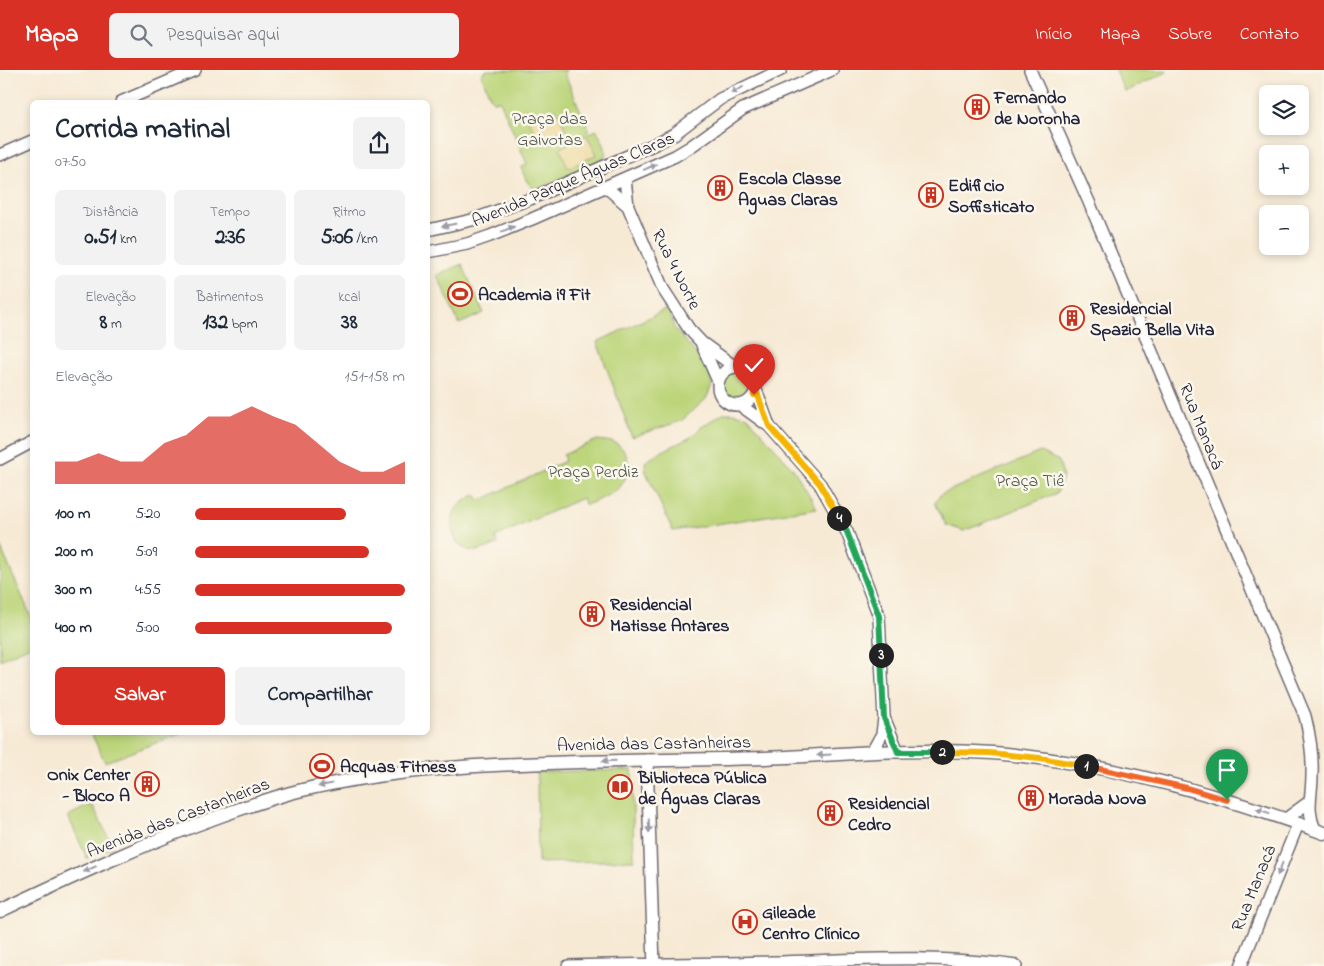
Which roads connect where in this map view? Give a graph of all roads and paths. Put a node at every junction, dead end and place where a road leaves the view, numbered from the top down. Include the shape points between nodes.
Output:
1 (195, 70) edge
2 (832, 70) edge
3 (1030, 70) edge
4 (778, 71) edge
5 (783, 91) junction
6 (127, 100) edge
7 (30, 142) edge
8 (0, 155) edge
9 (625, 179) junction
10 (606, 187) junction
11 (628, 206) junction
12 (430, 230) edge
13 (430, 252) edge
14 (702, 343) junction
15 (734, 366) junction
16 (718, 381) junction
17 (756, 390) junction
18 (740, 405) junction
19 (769, 426) junction
20 (30, 443) edge
21 (30, 450) edge
22 (12, 454) junction
23 (0, 459) edge
24 (884, 718) junction
25 (872, 752) junction
26 (898, 752) junction
27 (647, 760) junction
28 (1309, 802) junction
29 (1292, 821) junction
30 (1319, 831) edge
31 (0, 911) edge
32 (654, 965) edge
33 (568, 966) edge
34 (1016, 966) edge
35 (1241, 966) edge

1 - 6 street
2 - 5 street, Avenida Parque Águas Claras
3 - 28 street, Rua Manacá via 1089,202 1305,716 1312,752
4 - 5 street
4 -> 12 street, Avenida Parque Águas Claras via 720,99 674,134 655,144 530,199 472,220
9 -> 5 street, Avenida Parque Águas Claras via 682,152 738,112
7 - 8 street
9 - 10 street, Avenida Parque Águas Claras
9 - 11 street, Rua 4 Norte
10 - 11 street, Rua 4 Norte
13 -> 10 street, Avenida Parque Águas Claras via 490,236
11 - 14 street, Rua 4 Norte via 663,289
14 - 15 street, Rua 4 Norte
14 - 16 street, Rua 4 Norte
15 - 16 street via 724,371
15 - 17 street via 751,372
16 - 18 street via 722,398
17 - 18 street via 749,400
17 - 19 street
18 - 19 street
19 - 24 street via 820,484 847,532 879,616
20 - 22 street
21 - 22 street
22 - 23 street
24 - 25 street via 882,734
24 - 26 street
25 - 26 main road, Avenida das Castanheiras
25 -> 27 main road, Avenida das Castanheiras
29 -> 26 main road, Avenida das Castanheiras via 1187,788 1040,758 989,753
27 -> 31 main road, Avenida das Castanheiras via 528,763 412,771 294,792 194,826
27 -> 32 street
28 - 29 street
28 - 30 street, Rua Manacá via 1311,821
29 - 30 main road, Avenida das Castanheiras
29 -> 35 street, Rua Manacá
32 - 33 street
32 - 34 street via 896,958 981,961

